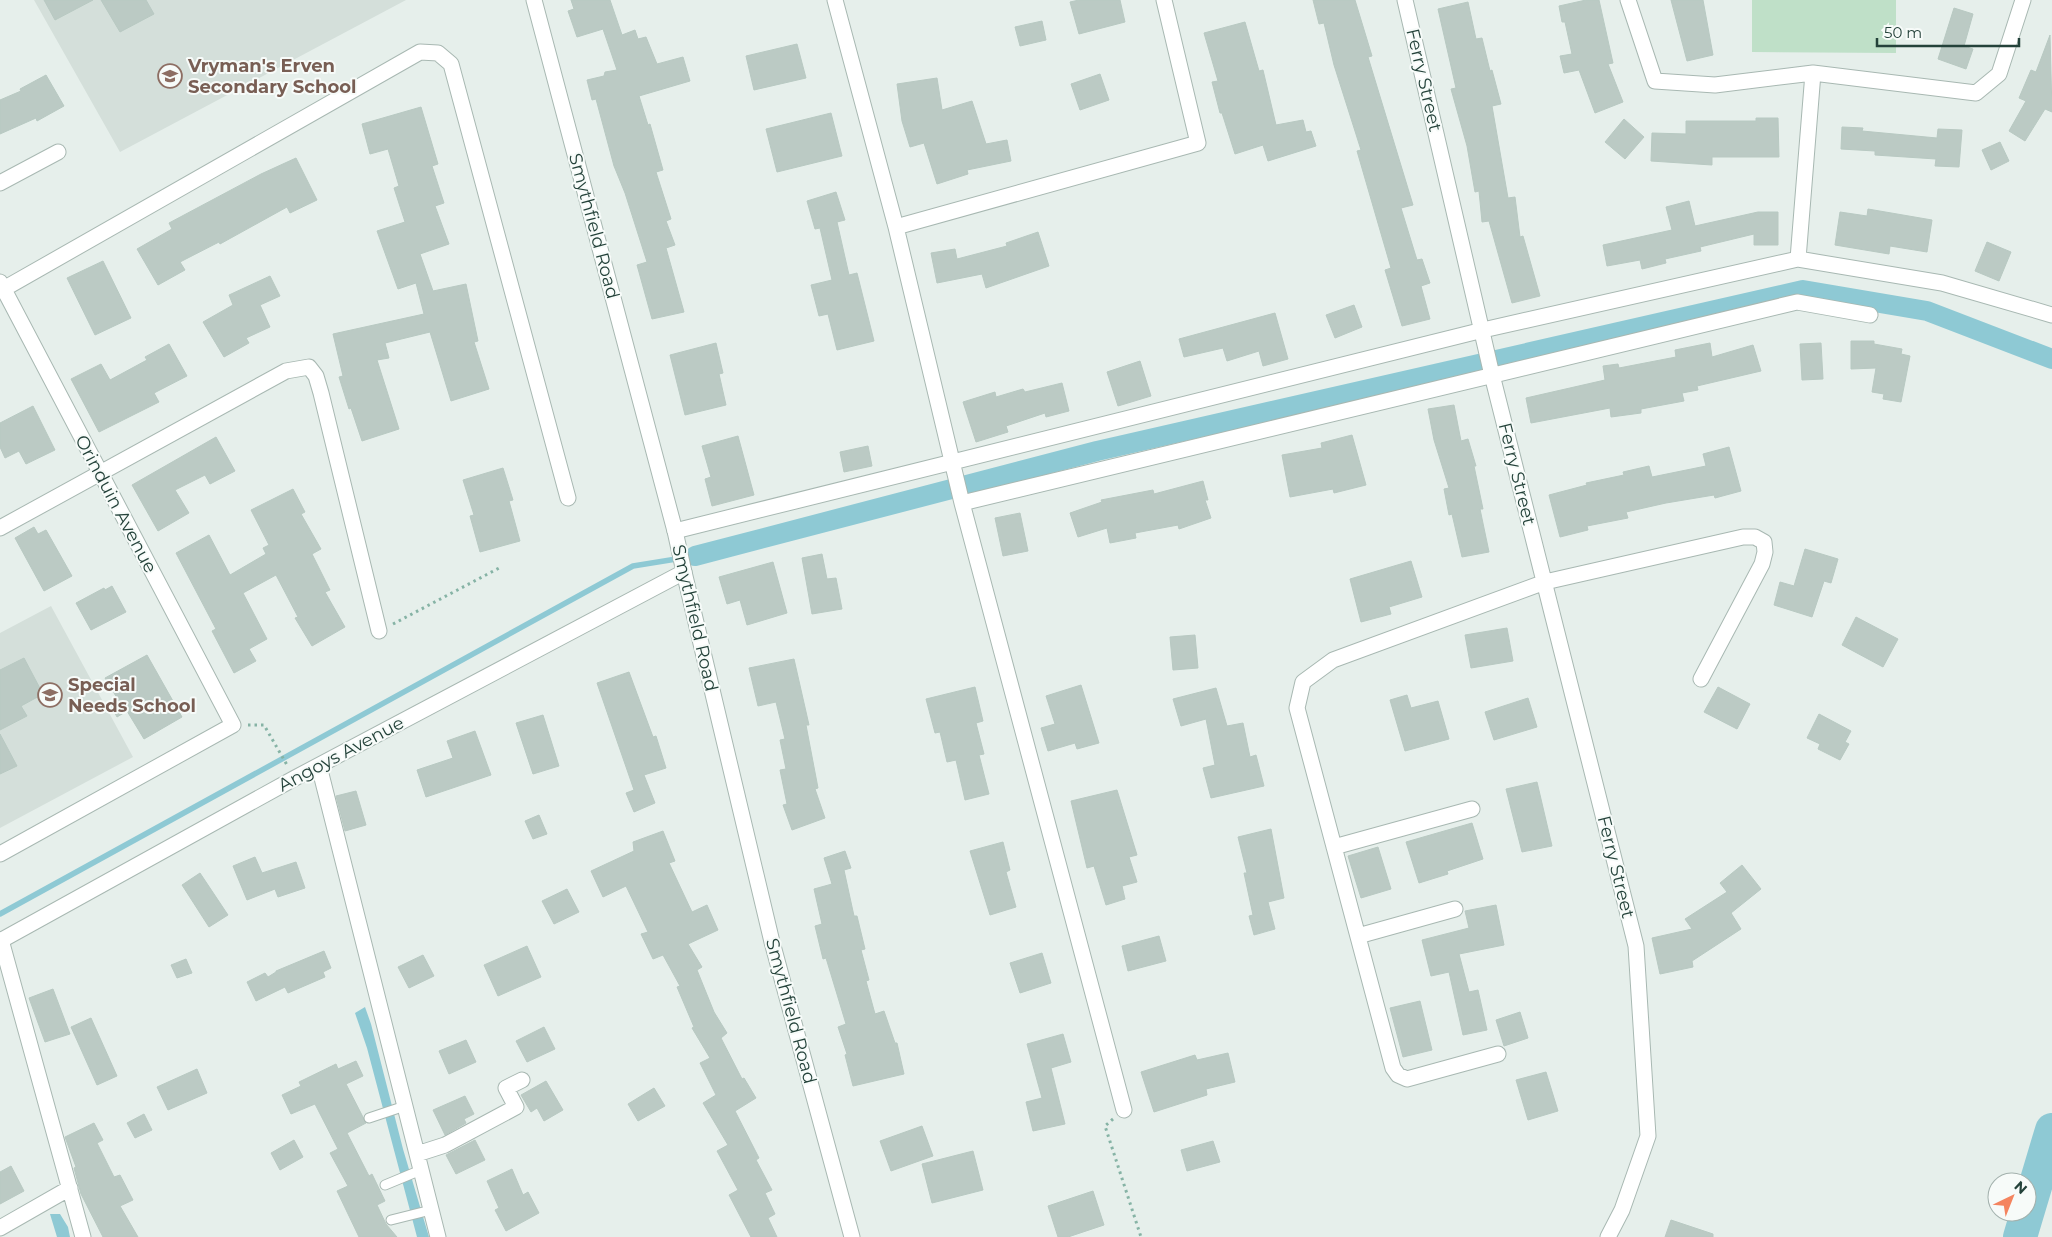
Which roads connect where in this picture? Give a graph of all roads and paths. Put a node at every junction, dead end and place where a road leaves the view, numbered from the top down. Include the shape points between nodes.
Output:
1 (534, 0) edge
2 (835, 0) edge
3 (1164, 0) edge
4 (1405, 0) edge
5 (1628, 0) edge
6 (2023, 0) edge
7 (1813, 73) junction
8 (58, 152) dead end
9 (0, 183) edge
10 (896, 227) junction
11 (1798, 259) junction
12 (1, 288) edge
13 (1870, 314) dead end
14 (2052, 315) edge
15 (1483, 330) junction
16 (1492, 374) junction
17 (954, 462) junction
18 (99, 474) junction
19 (568, 498) dead end
20 (962, 503) junction
21 (0, 528) edge
22 (676, 531) junction
23 (501, 567) dead end
24 (684, 572) junction
25 (1545, 582) junction
26 (379, 631) joint
27 (1701, 679) dead end
28 (264, 725) dead end
29 (288, 766) dead end
30 (319, 766) junction
31 (1472, 809) dead end
32 (1334, 847) junction
33 (0, 854) edge
34 (1456, 909) dead end
35 (1358, 936) junction
36 (0, 940) edge
37 (1498, 1054) dead end
38 (522, 1080) dead end
39 (402, 1107) junction
40 (1124, 1110) joint
41 (369, 1118) dead end
42 (417, 1154) junction
43 (418, 1172) junction
44 (385, 1185) dead end
45 (70, 1188) junction
46 (429, 1210) junction
47 (391, 1220) dead end
48 (0, 1228) edge
49 (82, 1237) edge
50 (438, 1237) edge
51 (852, 1237) edge
52 (1142, 1237) edge
53 (1608, 1237) edge

1 - 22 street, Smythfield Road
2 - 10 street
3 - 10 street via 1198,143
4 - 15 street, Ferry Street
5 - 7 street via 1655,81 1714,85
6 - 7 street via 1998,74 1976,93
7 - 11 street
8 - 9 street
10 - 17 street
11 - 14 street via 1942,284
11 - 15 street
12 - 18 street, Orinduin Avenue
12 - 19 street via 420,52 438,53 451,64
13 - 16 street via 1797,302
15 - 16 street, Ferry Street
15 - 17 street
16 - 20 street
16 - 25 street, Ferry Street
17 - 20 street
17 - 22 street
18 - 21 street
18 - 26 street via 286,371 309,367 316,376
18 - 33 street, Orinduin Avenue via 233,724
20 - 40 street
22 - 24 street, Smythfield Road
23 - 26 path
24 - 30 street, Angoys Avenue
24 - 51 street, Smythfield Road via 772,942
25 - 27 street via 1743,536 1764,542 1762,564
25 - 32 street via 1333,660 1303,682 1297,708
25 - 53 street, Ferry Street via 1636,946 1648,1136 1622,1210
28 - 29 path
30 - 36 street, Angoys Avenue
30 - 39 street
31 - 32 street
32 - 35 street
34 - 35 street
35 - 37 street via 1393,1068 1398,1075 1407,1079
36 - 45 street
38 - 42 street via 506,1088 516,1107 445,1144
39 - 41 lane
39 - 42 street
40 - 52 path via 1106,1126
42 - 43 street
43 - 44 lane
43 - 46 street
45 - 48 street
45 - 49 street
46 - 47 lane
46 - 50 street

